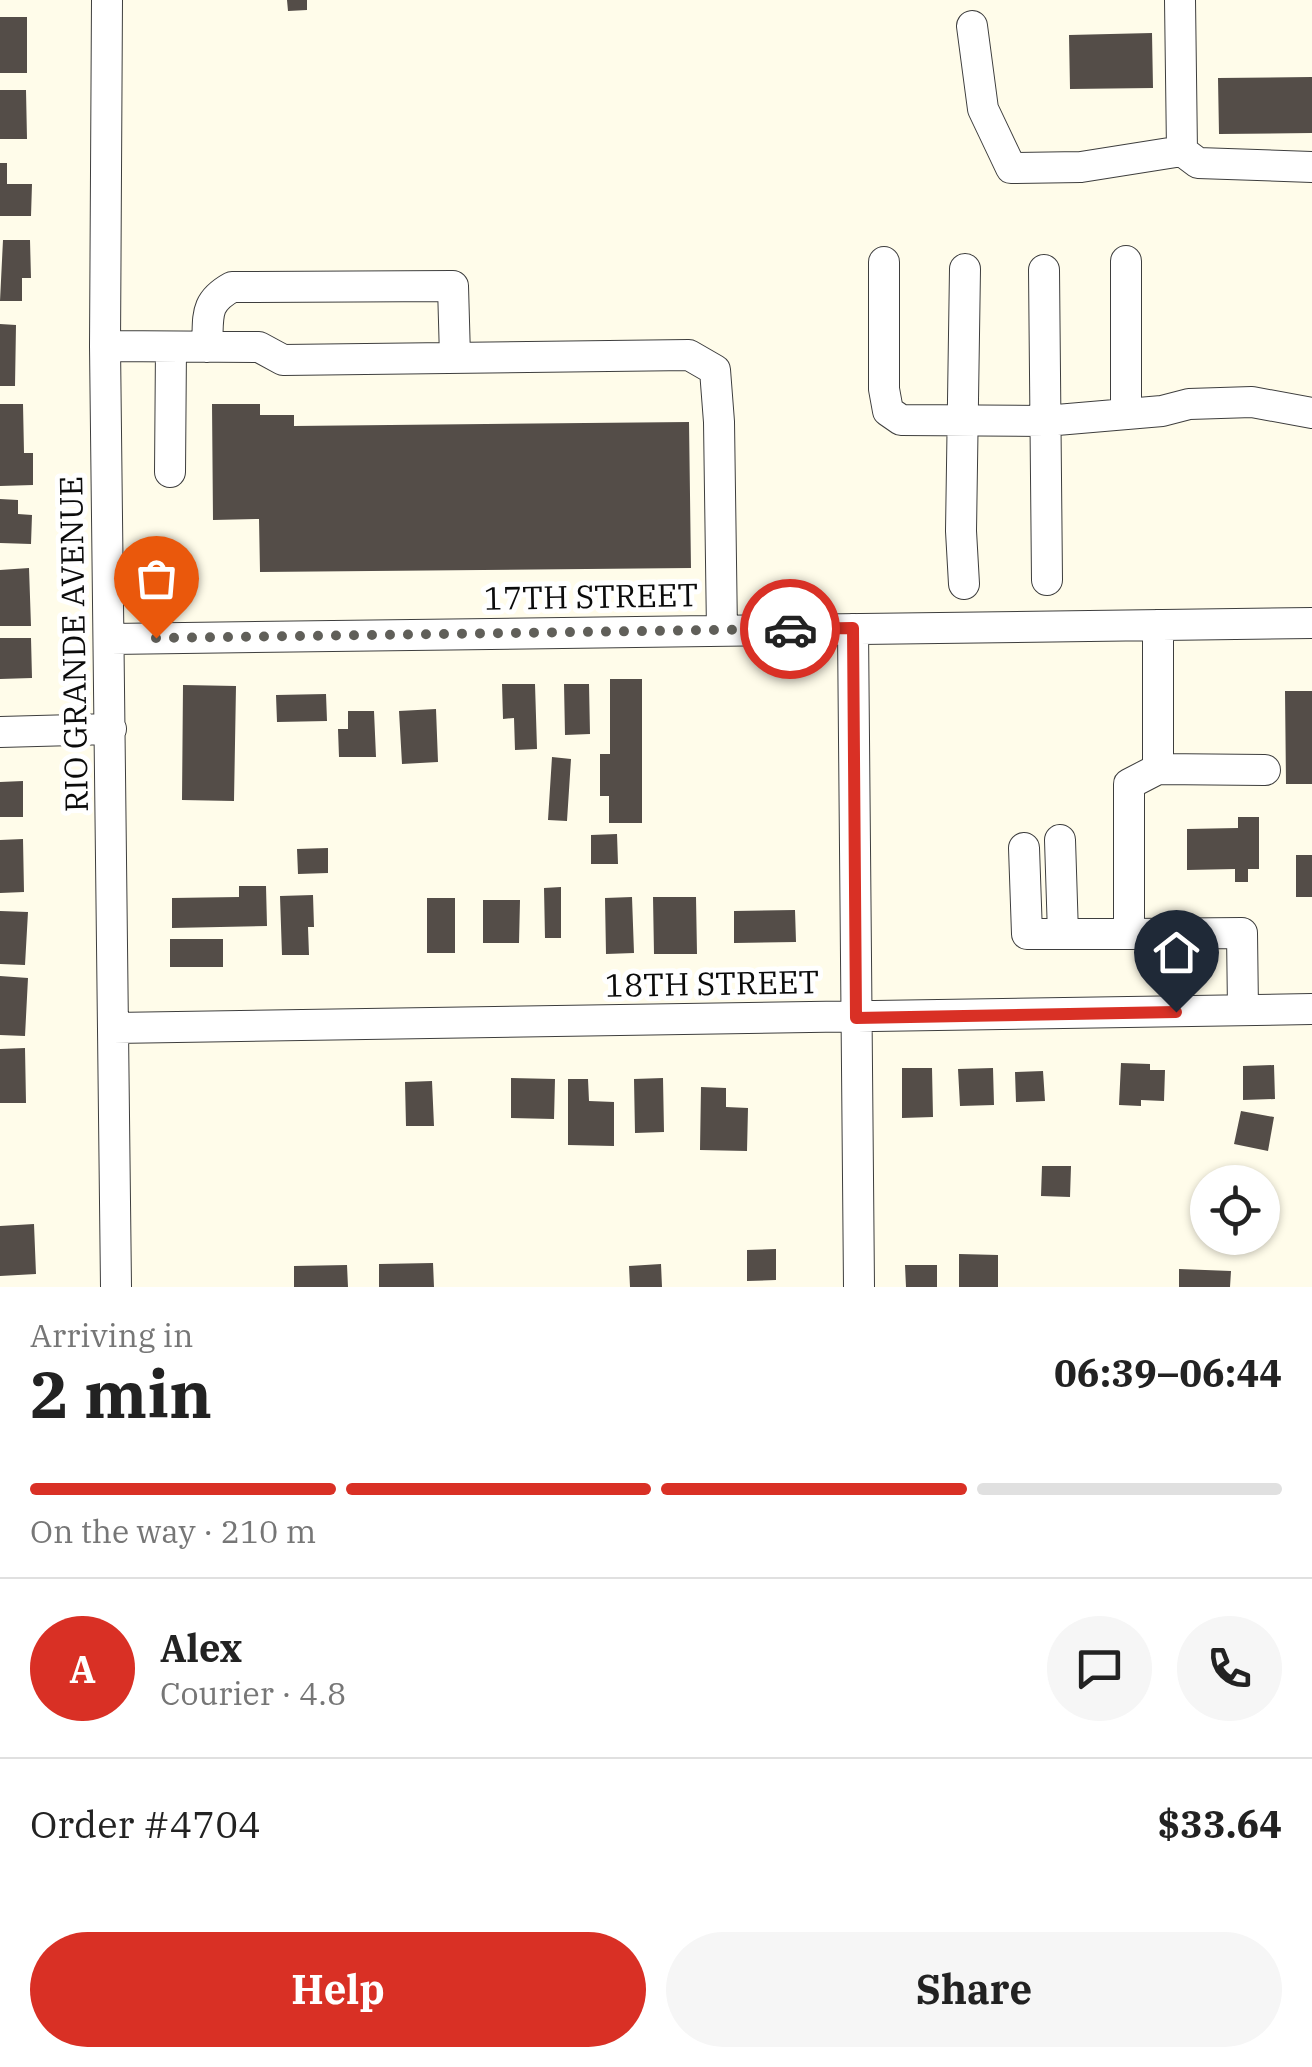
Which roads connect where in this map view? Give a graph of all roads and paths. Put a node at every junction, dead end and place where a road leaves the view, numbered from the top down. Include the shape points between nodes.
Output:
1 (107, 0) edge
2 (1180, 0) edge
3 (972, 26) dead end
4 (1182, 151) junction
5 (1312, 167) edge
6 (1126, 261) dead end
7 (884, 262) dead end
8 (965, 268) dead end
9 (1044, 270) dead end
10 (105, 346) junction
11 (171, 346) junction
12 (207, 347) junction
13 (455, 357) junction
14 (1312, 413) edge
15 (1126, 414) junction
16 (964, 420) junction
17 (1044, 421) junction
18 (170, 472) dead end
19 (1047, 580) dead end
20 (964, 584) dead end
21 (1312, 623) edge
22 (1158, 625) junction
23 (853, 628) junction
24 (722, 630) junction
25 (110, 639) junction
26 (111, 728) junction
27 (0, 732) edge
28 (1158, 770) junction
29 (1265, 770) dead end
30 (1060, 840) dead end
31 (1024, 848) dead end
32 (1063, 934) junction
33 (1129, 934) junction
34 (1312, 1009) edge
35 (1243, 1010) junction
36 (856, 1018) junction
37 (114, 1028) junction
38 (116, 1287) edge
39 (859, 1287) edge

1 - 10 street, RIO GRANDE AVENUE
2 - 4 street
3 - 4 street via 983,109 1011,168 1081,167
4 - 5 street via 1198,163
6 - 15 street
7 - 16 street via 888,411 901,420
8 - 16 street
9 - 17 street
10 - 11 street
10 - 25 street, RIO GRANDE AVENUE
11 - 12 street
11 - 18 street
12 - 13 street via 259,348 282,360
12 - 13 street via 209,305 232,286 454,286
13 - 24 street via 689,355 714,370
14 - 15 street via 1252,402
15 - 17 street
16 - 17 street
16 - 20 street
17 - 19 street
21 - 22 street, 17TH STREET
22 - 23 street, 17TH STREET
22 - 28 street
23 - 24 street, 17TH STREET
23 - 36 street
24 - 25 street, 17TH STREET
25 - 26 street, RIO GRANDE AVENUE
26 - 27 street
26 - 37 street, RIO GRANDE AVENUE
28 - 29 street
28 - 33 street via 1128,784
30 - 32 street
31 - 32 street via 1027,934
32 - 33 street
33 - 35 street via 1242,932
34 - 35 street, 18TH STREET
35 - 36 street, 18TH STREET
36 - 37 street, 18TH STREET
36 - 39 street
37 - 38 street, RIO GRANDE AVENUE

